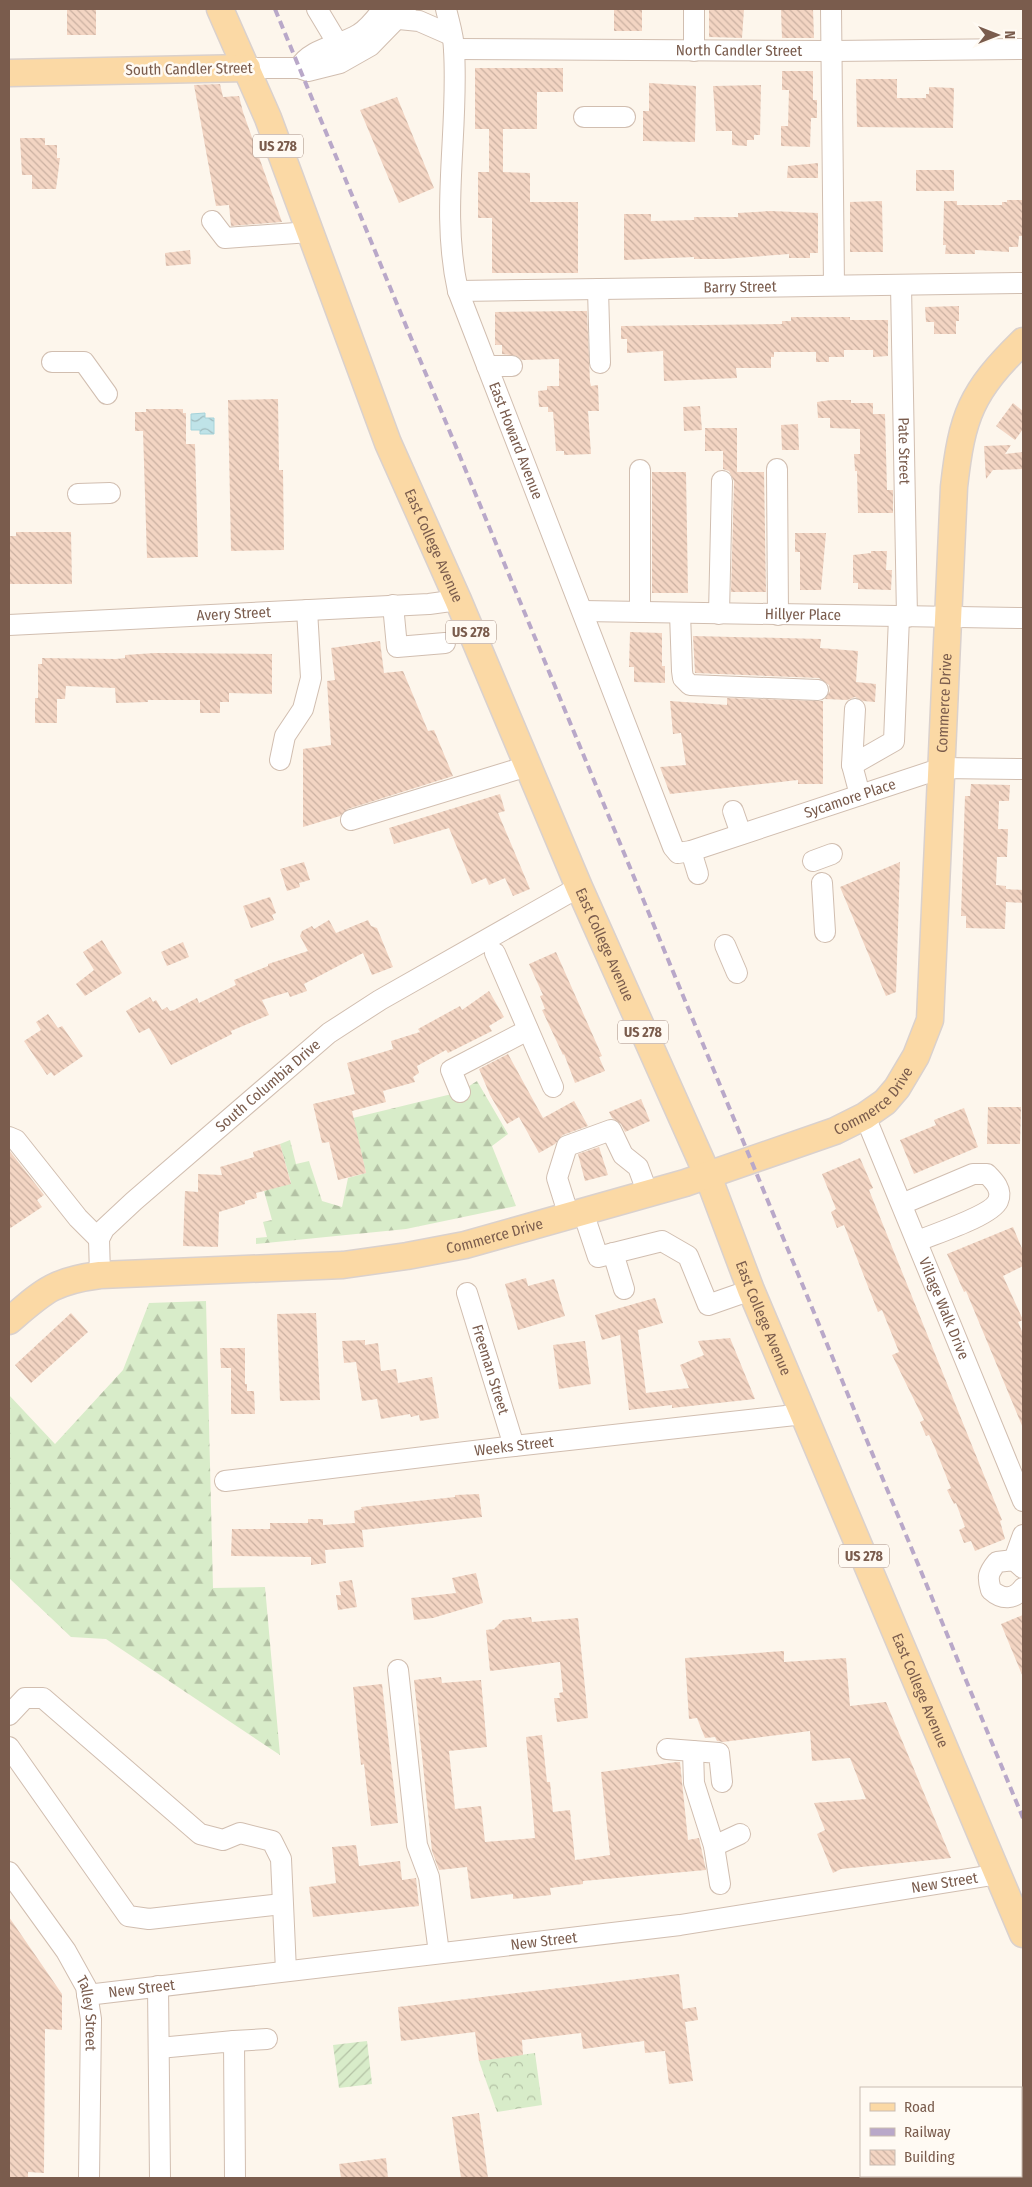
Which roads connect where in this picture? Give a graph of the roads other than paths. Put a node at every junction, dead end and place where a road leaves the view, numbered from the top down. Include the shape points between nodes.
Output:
1 (220, 9) edge
2 (317, 9) edge
3 (446, 9) edge
4 (694, 9) edge
5 (831, 9) edge
6 (396, 12) edge
7 (453, 42) junction
8 (338, 44) junction
9 (1023, 49) edge
10 (694, 51) junction
11 (832, 51) junction
12 (247, 68) junction
13 (299, 68) junction
14 (9, 73) edge
15 (584, 117) dead end
16 (625, 117) dead end
17 (212, 221) dead end
18 (310, 232) junction
19 (1023, 283) edge
20 (834, 285) junction
21 (901, 285) junction
22 (598, 289) junction
23 (458, 291) junction
24 (1023, 341) edge
25 (52, 362) dead end
26 (600, 363) dead end
27 (487, 366) junction
28 (512, 366) dead end
29 (107, 394) dead end
30 (777, 469) dead end
31 (640, 470) dead end
32 (722, 481) dead end
33 (110, 493) dead end
34 (78, 494) dead end
35 (458, 600) junction
36 (392, 606) junction
37 (307, 610) junction
38 (583, 611) junction
39 (640, 612) junction
40 (680, 613) junction
41 (719, 614) junction
42 (778, 615) junction
43 (903, 617) junction
44 (948, 618) junction
45 (1023, 618) edge
46 (9, 625) edge
47 (445, 643) dead end
48 (818, 690) dead end
49 (855, 709) dead end
50 (280, 760) dead end
51 (852, 764) junction
52 (528, 766) junction
53 (942, 768) junction
54 (1023, 769) edge
55 (860, 795) junction
56 (733, 811) dead end
57 (351, 820) dead end
58 (741, 834) junction
59 (685, 852) junction
60 (832, 854) dead end
61 (813, 861) dead end
62 (698, 874) dead end
63 (822, 883) dead end
64 (579, 887) junction
65 (825, 932) dead end
66 (726, 945) dead end
67 (495, 953) dead end
68 (737, 973) dead end
69 (528, 1030) junction
70 (553, 1087) dead end
71 (460, 1092) dead end
72 (865, 1116) junction
73 (9, 1137) edge
74 (708, 1176) junction
75 (648, 1194) junction
76 (902, 1204) junction
77 (576, 1214) junction
78 (99, 1239) junction
79 (918, 1241) junction
80 (613, 1253) junction
81 (100, 1274) junction
82 (624, 1289) dead end
83 (751, 1290) junction
84 (467, 1293) dead end
85 (9, 1320) edge
86 (804, 1414) junction
87 (514, 1446) junction
88 (226, 1481) dead end
89 (1023, 1500) edge
90 (1023, 1535) edge
91 (1019, 1564) edge
92 (1023, 1588) edge
93 (398, 1670) dead end
94 (9, 1715) edge
95 (9, 1747) edge
96 (667, 1749) dead end
97 (693, 1751) junction
98 (722, 1782) dead end
99 (740, 1834) dead end
100 (714, 1846) junction
101 (9, 1872) edge
102 (999, 1874) junction
103 (720, 1884) dead end
104 (282, 1904) junction
105 (1023, 1934) edge
106 (439, 1953) junction
107 (286, 1971) junction
108 (158, 1986) junction
109 (87, 1995) junction
110 (267, 2039) dead end
111 (234, 2041) junction
112 (159, 2048) junction
113 (89, 2178) edge
114 (160, 2178) edge
115 (235, 2178) edge

1 - 12 main road, East College Avenue / US 278
2 - 8 street
3 - 7 street, East Howard Avenue
4 - 10 street
5 - 11 street
6 - 7 street via 419,21
6 - 8 street
6 - 13 street, South Candler Street via 370,46 340,63 308,71
7 - 10 street, North Candler Street via 626,56
7 - 23 street, East Howard Avenue via 450,218 453,269
8 - 13 street via 304,59
9 - 11 street, North Candler Street
10 - 11 street, North Candler Street
11 - 20 street
12 - 13 street, South Candler Street
12 - 14 main road, South Candler Street via 171,77
12 - 18 main road, East College Avenue / US 278
15 - 16 street
17 - 18 street via 225,238
18 - 35 main road, East College Avenue / US 278 via 388,443
19 - 21 street, Barry Street
20 - 21 street, Barry Street
20 - 22 street, Barry Street
21 - 43 street, Pate Street
22 - 23 street, Barry Street
22 - 26 street
23 - 27 street, East Howard Avenue
24 - 44 main road, Commerce Drive via 994,370 976,396 963,426 954,487
25 - 29 street via 84,362
27 - 28 street
27 - 38 street, East Howard Avenue
30 - 42 street
31 - 39 street
32 - 41 street
33 - 34 street
35 - 36 street, Avery Street
35 - 52 main road, East College Avenue / US 278
36 - 37 street, Avery Street
36 - 47 street via 397,647
37 - 46 street, Avery Street
37 - 50 street via 310,678 303,708 285,736
38 - 39 street, Hillyer Place
38 - 59 street, East Howard Avenue via 673,847
39 - 40 street, Hillyer Place
40 - 41 street, Hillyer Place
40 - 48 street via 682,671 683,678 690,684
41 - 42 street, Hillyer Place
42 - 43 street, Hillyer Place
43 - 44 street, Hillyer Place
43 - 51 street, Pate Street via 894,740
44 - 45 street, Hillyer Place
44 - 53 main road, Commerce Drive
49 - 51 street
51 - 55 street
52 - 57 street
52 - 64 main road, East College Avenue / US 278
53 - 54 street, Sycamore Place
53 - 55 street, Sycamore Place
53 - 72 main road, Commerce Drive via 930,1020 919,1050 897,1088 885,1102
55 - 58 street, Sycamore Place via 799,825 773,814
56 - 58 street
58 - 59 street, Sycamore Place
59 - 62 street, East Howard Avenue
60 - 61 street
63 - 65 street
64 - 74 main road, East College Avenue / US 278
64 - 78 street, South Columbia Drive via 380,1000 329,1033 134,1201 104,1229
66 - 68 street
67 - 69 street
69 - 70 street
69 - 71 street via 451,1070
72 - 74 main road, Commerce Drive via 835,1131
72 - 76 street, Village Walk Drive
73 - 78 street via 16,1140 78,1218
74 - 75 main road, Commerce Drive
74 - 83 main road, East College Avenue / US 278
75 - 77 main road, Commerce Drive
75 - 77 street via 638,1167 623,1155 610,1130 567,1146 557,1178
76 - 79 street, Village Walk Drive
76 - 79 street via 973,1174 987,1174 996,1182 998,1201 988,1211
77 - 80 street via 598,1257
77 - 81 main road, Commerce Drive via 465,1245 343,1265
78 - 81 street
79 - 89 street, Village Walk Drive
80 - 82 street
80 - 83 street via 662,1241 688,1256 708,1305
81 - 85 main road via 72,1278 48,1288
83 - 86 main road, East College Avenue / US 278
84 - 87 street, Freeman Street
86 - 87 street, Weeks Street
86 - 102 main road, East College Avenue / US 278
87 - 88 street, Weeks Street
90 - 91 street
91 - 92 street via 997,1562 988,1578 991,1590 1004,1598 1014,1597
93 - 106 street via 417,1845 429,1877
94 - 104 street via 26,1698 43,1698 200,1834 223,1840 240,1833 272,1841 281,1859
95 - 104 street via 128,1916 149,1919
96 - 97 street
97 - 98 street via 719,1753
97 - 100 street via 694,1783
99 - 100 street
100 - 103 street
101 - 109 street, Talley Street via 66,1951 86,1987
102 - 105 main road, East College Avenue / US 278
102 - 106 street, New Street via 680,1925
104 - 107 street
106 - 107 street, New Street
107 - 108 street, New Street
108 - 109 street, New Street
108 - 112 street
109 - 113 street, Talley Street via 91,2019
110 - 111 street
111 - 112 street
111 - 115 street
112 - 114 street

